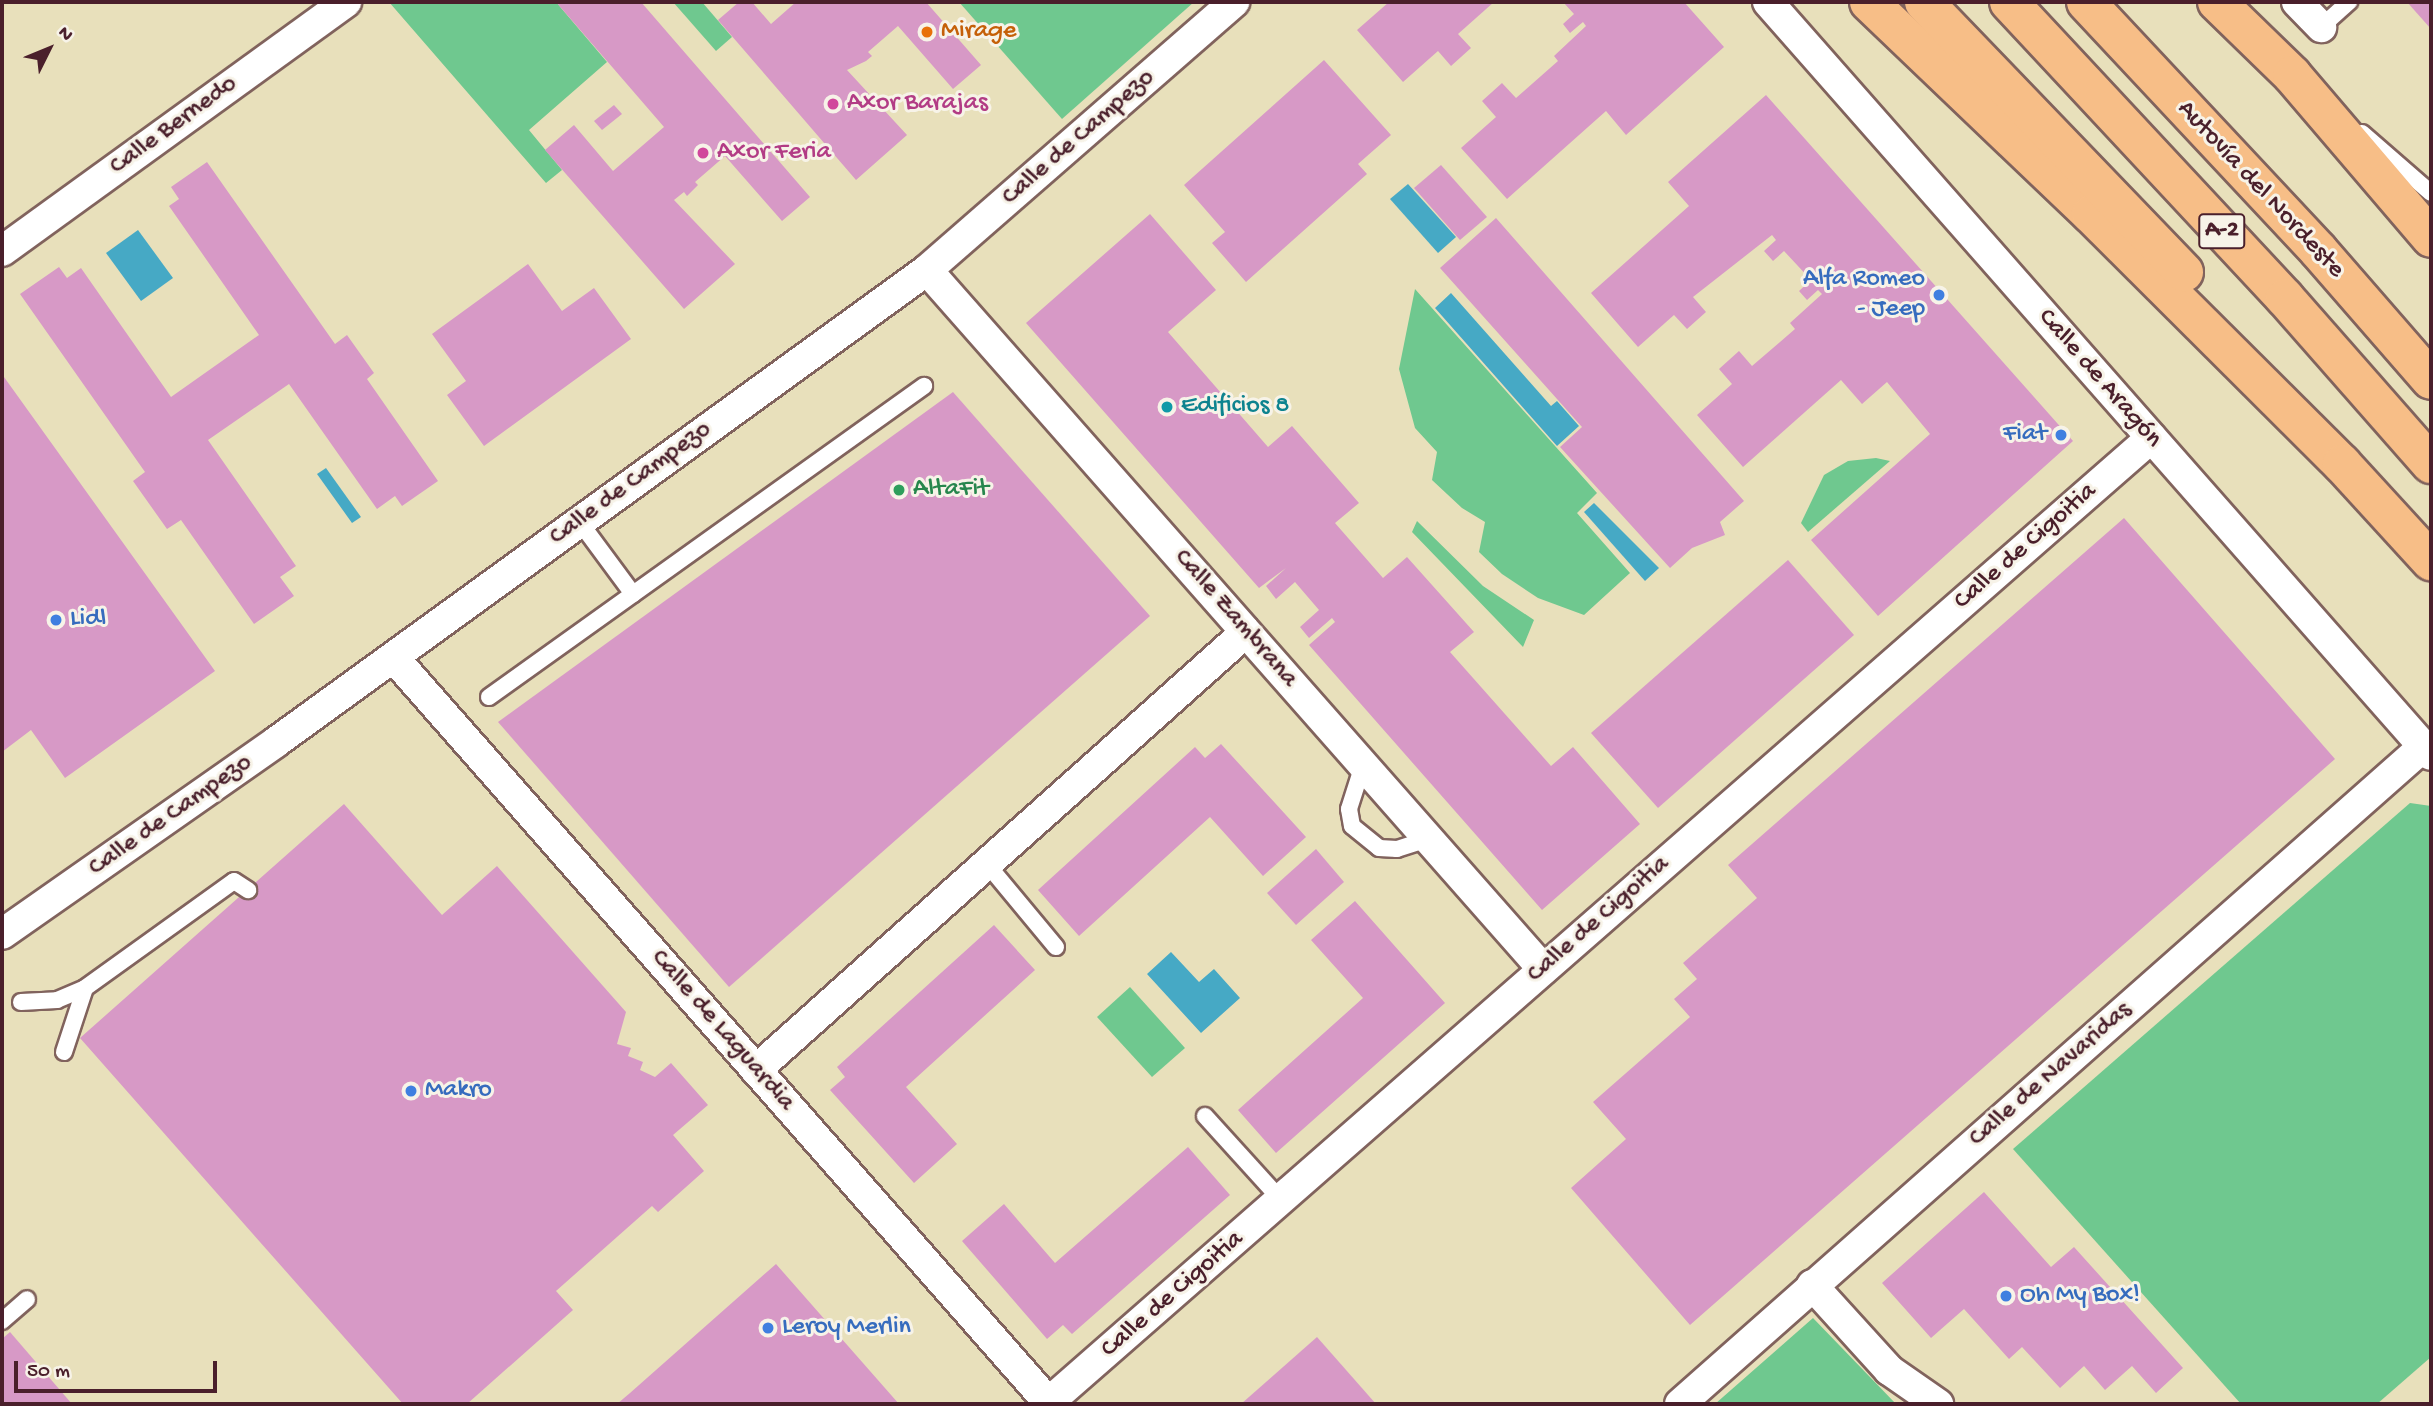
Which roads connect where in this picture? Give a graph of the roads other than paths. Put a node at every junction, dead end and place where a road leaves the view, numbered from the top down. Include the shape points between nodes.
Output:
1 (346, 2) edge
2 (1234, 2) edge
3 (1768, 2) edge
4 (1870, 2) edge
5 (1924, 2) edge
6 (2009, 2) edge
7 (2086, 2) edge
8 (2217, 2) edge
9 (2297, 2) edge
10 (2349, 2) edge
11 (2321, 27) joint
12 (2292, 75) junction
13 (2431, 193) edge
14 (2431, 238) edge
15 (2, 251) edge
16 (927, 270) junction
17 (2431, 380) edge
18 (924, 386) dead end
19 (2151, 438) junction
20 (2431, 464) edge
21 (579, 521) junction
22 (2431, 541) edge
23 (2431, 561) edge
24 (633, 594) junction
25 (1246, 632) junction
26 (394, 658) junction
27 (489, 697) dead end
28 (2428, 751) edge
29 (1363, 765) junction
30 (1428, 839) junction
31 (986, 864) junction
32 (248, 890) dead end
33 (2, 934) edge
34 (1056, 947) dead end
35 (1543, 969) junction
36 (85, 988) junction
37 (21, 1002) dead end
38 (64, 1052) dead end
39 (756, 1070) junction
40 (1205, 1116) dead end
41 (1282, 1201) junction
42 (1812, 1285) junction
43 (27, 1299) dead end
44 (2, 1321) edge
45 (1049, 1404) edge
46 (1679, 1404) edge
47 (1938, 1404) edge

1 - 15 street, Calle Bernedo
2 - 16 street, Calle de Campezo
3 - 19 street, Calle de Aragón
4 - 23 highway via 2342,464
5 - 22 highway via 2114,195
6 - 20 highway, A-2 via 2285,298
7 - 17 highway, Autovía del Nordeste / A-2 via 2318,250
8 - 12 highway
9 - 11 street
10 - 11 lane
12 - 13 lane
12 - 14 highway
16 - 21 street, Calle de Campezo
16 - 25 street, Calle Zambrana
18 - 24 lane
19 - 28 street, Calle de Aragón
19 - 35 street, Calle de Cigoitia
21 - 24 lane
21 - 26 street, Calle de Campezo
24 - 27 lane
25 - 29 street, Calle Zambrana
25 - 31 street
26 - 33 street, Calle de Campezo
26 - 39 street, Calle de Laguardia
28 - 42 street, Calle de Navaridas
29 - 30 street, Calle Zambrana
29 - 30 lane via 1349,809 1352,826 1379,848 1397,849
30 - 35 street, Calle Zambrana
31 - 34 lane
31 - 39 street
32 - 36 lane via 234,881
35 - 41 street, Calle de Cigoitia
36 - 37 lane via 57,999
36 - 38 lane
39 - 45 street, Calle de Laguardia
40 - 41 lane
41 - 45 street, Calle de Cigoitia
42 - 46 street, Calle de Navaridas
42 - 47 street via 1889,1370
43 - 44 lane

